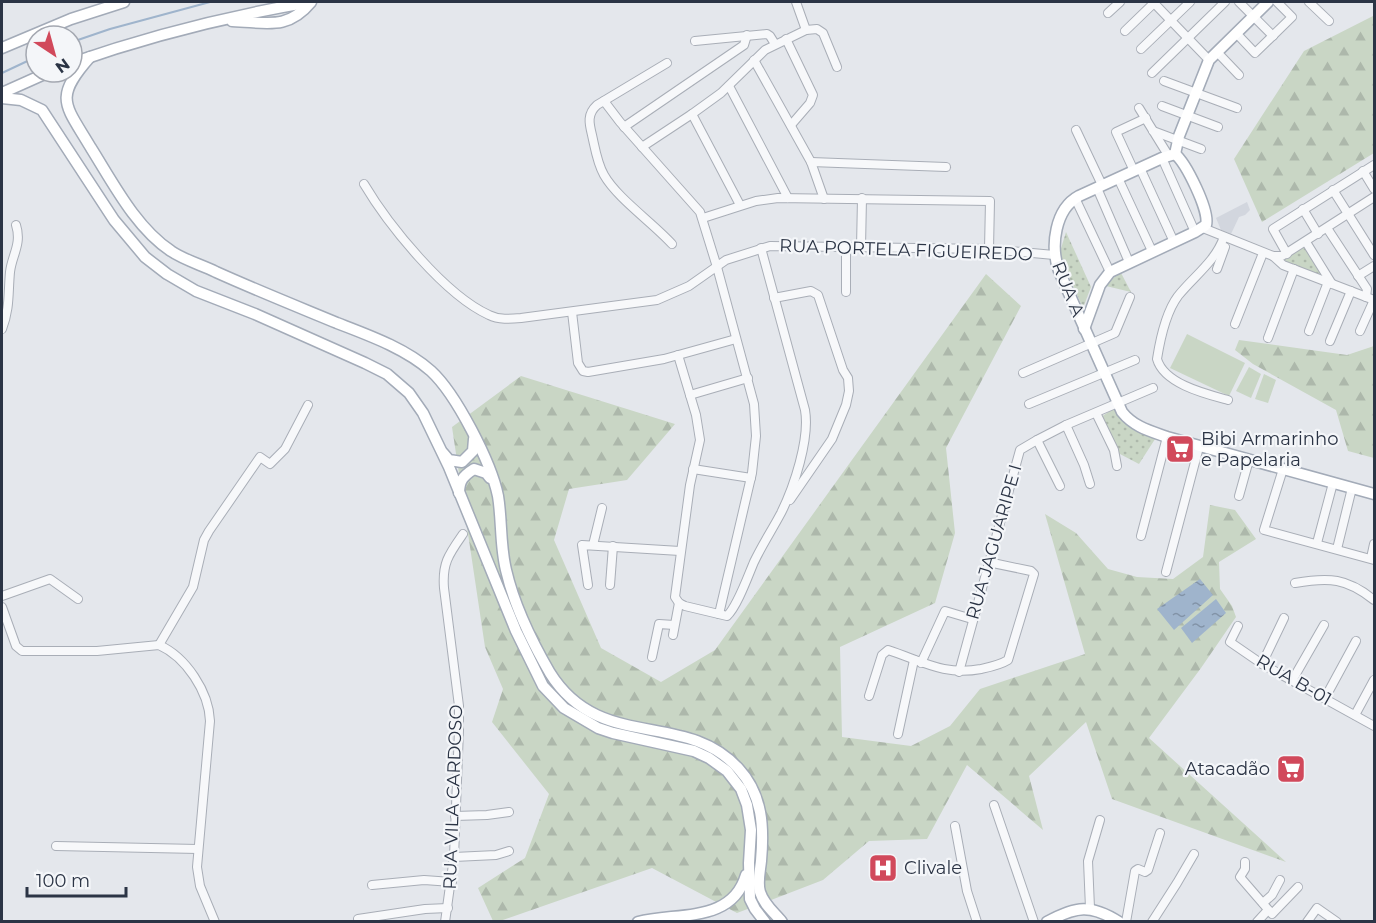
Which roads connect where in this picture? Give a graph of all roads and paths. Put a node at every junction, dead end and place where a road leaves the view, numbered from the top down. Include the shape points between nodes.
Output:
1 (124, 2) edge
2 (310, 2) edge
3 (796, 2) edge
4 (1120, 2) edge
5 (1154, 2) edge
6 (1190, 2) edge
7 (1225, 2) edge
8 (1239, 2) edge
9 (1268, 2) edge
10 (1277, 2) edge
11 (1310, 2) edge
12 (1108, 13) dead end
13 (1253, 16) junction
14 (1171, 20) junction
15 (217, 21) junction
16 (1329, 21) dead end
17 (806, 30) junction
18 (1125, 31) dead end
19 (1236, 33) junction
20 (747, 35) junction
21 (759, 35) junction
22 (1273, 36) junction
23 (1188, 38) junction
24 (786, 39) junction
25 (695, 40) dead end
26 (775, 44) junction
27 (2, 48) edge
28 (1142, 49) dead end
29 (765, 50) junction
30 (1213, 56) junction
31 (90, 57) junction
32 (84, 59) edge
33 (754, 60) junction
34 (667, 63) dead end
35 (837, 67) dead end
36 (1152, 73) dead end
37 (1239, 75) dead end
38 (1164, 81) dead end
39 (24, 83) edge
40 (729, 86) junction
41 (2, 93) edge
42 (1195, 93) junction
43 (2, 98) edge
44 (604, 101) junction
45 (1162, 106) dead end
46 (1139, 108) dead end
47 (1237, 108) dead end
48 (692, 114) junction
49 (1187, 116) junction
50 (1146, 118) junction
51 (791, 125) junction
52 (624, 127) junction
53 (1218, 127) dead end
54 (1076, 130) dead end
55 (1153, 131) junction
56 (1178, 140) junction
57 (642, 147) junction
58 (1201, 149) dead end
59 (1168, 156) junction
60 (811, 162) junction
61 (1374, 165) edge
62 (946, 167) dead end
63 (1137, 170) junction
64 (1363, 171) junction
65 (1118, 178) junction
66 (364, 184) dead end
67 (1100, 187) junction
68 (1374, 189) edge
69 (1333, 190) junction
70 (1374, 197) edge
71 (788, 198) junction
72 (862, 198) junction
73 (1075, 198) junction
74 (824, 199) junction
75 (740, 205) junction
76 (1303, 209) junction
77 (1348, 214) junction
78 (703, 218) junction
79 (16, 225) dead end
80 (1327, 228) junction
81 (1199, 230) junction
82 (1318, 234) junction
83 (1226, 238) junction
84 (1174, 242) junction
85 (1306, 242) junction
86 (672, 244) dead end
87 (846, 247) junction
88 (861, 247) junction
89 (761, 248) junction
90 (989, 249) junction
91 (1152, 251) junction
92 (1263, 253) junction
93 (1287, 254) junction
94 (1054, 255) junction
95 (1374, 255) edge
96 (1273, 256) junction
97 (1130, 262) junction
98 (1374, 266) edge
99 (717, 267) junction
100 (1217, 269) dead end
101 (1294, 269) junction
102 (1110, 272) junction
103 (1359, 276) junction
104 (1330, 283) junction
105 (1351, 291) junction
106 (846, 292) dead end
107 (1130, 297) dead end
108 (774, 298) junction
109 (1372, 299) edge
110 (572, 312) junction
111 (1234, 324) dead end
112 (2, 329) edge
113 (1084, 329) junction
114 (1309, 331) dead end
115 (1360, 331) dead end
116 (1268, 338) dead end
117 (736, 339) junction
118 (1330, 341) dead end
119 (1090, 343) junction
120 (678, 356) junction
121 (1135, 360) dead end
122 (1023, 373) dead end
123 (1104, 373) junction
124 (748, 378) junction
125 (1153, 388) dead end
126 (690, 395) junction
127 (1228, 400) dead end
128 (1029, 404) dead end
129 (1118, 404) junction
130 (308, 405) dead end
131 (1096, 413) junction
132 (1066, 425) junction
133 (473, 433) junction
134 (1167, 437) junction
135 (1036, 440) junction
136 (1199, 447) junction
137 (439, 448) junction
138 (1249, 460) junction
139 (1117, 466) dead end
140 (693, 469) junction
141 (1283, 469) junction
142 (751, 478) junction
143 (1333, 483) junction
144 (1090, 484) dead end
145 (1060, 486) dead end
146 (1352, 488) junction
147 (496, 489) junction
148 (1374, 494) edge
149 (1239, 496) dead end
150 (459, 497) junction
151 (602, 508) dead end
152 (782, 512) junction
153 (463, 534) dead end
154 (1140, 536) dead end
155 (1317, 543) junction
156 (1374, 544) edge
157 (593, 545) junction
158 (613, 546) junction
159 (1337, 549) junction
160 (680, 551) junction
161 (1373, 559) edge
162 (988, 562) junction
163 (1166, 572) dead end
164 (1295, 583) dead end
165 (588, 585) dead end
166 (610, 585) dead end
167 (2, 596) edge
168 (78, 599) dead end
169 (1374, 600) edge
170 (679, 603) junction
171 (2, 607) edge
172 (719, 614) junction
173 (1284, 618) dead end
174 (972, 619) junction
175 (674, 625) junction
176 (1324, 625) dead end
177 (1238, 626) dead end
178 (674, 635) dead end
179 (1356, 641) dead end
180 (159, 645) junction
181 (652, 657) dead end
182 (917, 661) junction
183 (1262, 664) junction
184 (959, 672) junction
185 (1293, 679) junction
186 (1374, 680) edge
187 (869, 696) dead end
188 (1324, 698) junction
189 (1355, 715) junction
190 (1374, 726) edge
191 (898, 734) dead end
192 (994, 805) dead end
193 (510, 812) dead end
194 (455, 816) junction
195 (1100, 819) dead end
196 (956, 826) dead end
197 (1160, 833) dead end
198 (57, 846) dead end
199 (198, 849) junction
200 (509, 851) dead end
201 (1194, 854) dead end
202 (454, 857) junction
203 (1245, 862) dead end
204 (749, 863) junction
205 (1280, 880) dead end
206 (452, 882) junction
207 (372, 885) dead end
208 (1298, 887) dead end
209 (448, 908) junction
210 (1090, 908) junction
211 (1270, 912) edge
212 (358, 919) dead end
213 (1051, 920) edge
214 (215, 921) edge
215 (445, 921) edge
216 (638, 921) edge
217 (765, 921) edge
218 (782, 921) edge
219 (977, 921) edge
220 (1035, 921) edge
221 (1119, 921) edge
222 (1126, 921) edge
223 (1152, 921) edge
224 (1257, 921) edge
225 (1307, 921) edge
226 (1337, 921) edge

1 - 27 main road
2 - 15 main road
2 - 15 main road via 296,16 281,23
3 - 17 street
4 - 12 street
5 - 14 street
5 - 18 street
6 - 14 street
7 - 23 street
8 - 13 street
9 - 13 main road
10 - 22 street via 1292,17
11 - 16 street
13 - 19 main road
13 - 22 street
14 - 23 street
14 - 28 street
15 - 31 main road
17 - 24 street
17 - 35 street via 820,30
19 - 22 street via 1255,53
19 - 30 main road
20 - 21 street
20 - 25 street
20 - 52 street via 744,45
21 - 26 street via 770,36
21 - 29 street
23 - 30 street
23 - 36 street
24 - 26 street
24 - 51 street via 813,95
26 - 29 street
29 - 33 street
30 - 37 street
30 - 42 main road
31 - 32 main road
31 - 133 main road via 72,79 65,97 71,115 143,225 171,250 408,354 448,390
33 - 40 street
33 - 51 street
34 - 44 street
38 - 42 street
39 - 41 main road
40 - 48 street
40 - 71 street
42 - 47 street
42 - 49 main road
43 - 137 main road via 21,100 42,110 114,219 145,257 196,291 387,374 409,393
44 - 52 street
44 - 86 street via 589,117 602,173
45 - 49 street
46 - 50 street
48 - 57 street
48 - 75 street
49 - 53 street
49 - 56 main road
50 - 55 street
50 - 63 street via 1116,132
51 - 60 street
52 - 57 street
54 - 67 street
55 - 56 street
55 - 59 street
56 - 58 street
56 - 59 main road
57 - 78 street
59 - 63 main road
59 - 81 street
59 - 81 main road via 1184,166 1207,213 1207,222
60 - 62 street
60 - 74 street
61 - 64 street
63 - 65 main road
63 - 84 street
64 - 68 street
64 - 69 street
65 - 67 main road
65 - 91 street
66 - 110 street, RUA PORTELA FIGUEIREDO via 406,243 445,284 480,310 509,319
67 - 73 main road
67 - 97 street
69 - 76 street
69 - 77 street
70 - 77 street
71 - 74 street
71 - 75 street
72 - 74 street
72 - 88 street
72 - 90 street via 990,201
73 - 94 main road, RUA A via 1062,214
73 - 102 street
75 - 78 street
76 - 82 street
76 - 93 street via 1273,229
77 - 80 street
77 - 95 street
78 - 99 street
79 - 112 street via 19,241
80 - 82 street
80 - 103 street
81 - 83 street
81 - 84 main road
82 - 85 street
83 - 92 street
83 - 100 street
83 - 127 street via 1215,257 1176,299 1157,359 1165,373 1201,393
84 - 91 main road
85 - 93 street
85 - 104 street
87 - 88 street, RUA PORTELA FIGUEIREDO
87 - 89 street, RUA PORTELA FIGUEIREDO
87 - 106 street
88 - 90 street, RUA PORTELA FIGUEIREDO
89 - 99 street, RUA PORTELA FIGUEIREDO
89 - 108 street
90 - 94 street, RUA PORTELA FIGUEIREDO
91 - 97 main road
92 - 96 street
92 - 111 street
93 - 96 street
94 - 113 main road, RUA A
96 - 101 street
97 - 102 main road
98 - 103 street
99 - 110 street, RUA PORTELA FIGUEIREDO via 676,293 657,300
99 - 117 street
101 - 104 street
101 - 116 street
102 - 113 main road, RUA A via 1100,285
103 - 109 street
104 - 105 street
104 - 114 street
105 - 109 street
105 - 118 street
107 - 119 street via 1117,331
108 - 152 street via 807,418 800,461
108 - 152 street via 811,291 818,295 849,383 846,405 832,439
109 - 115 street
110 - 120 street via 583,371
113 - 119 main road
117 - 120 street
117 - 124 street
119 - 122 street
119 - 123 main road
120 - 126 street
121 - 123 street
123 - 128 street
123 - 129 main road
124 - 126 street
124 - 142 street via 756,425
125 - 129 street, RUA JAGUARIPE I
126 - 140 street via 700,440
129 - 131 street, RUA JAGUARIPE I
129 - 134 main road via 1132,423
130 - 180 street via 278,457 270,464 260,457 204,540 197,578
131 - 132 street, RUA JAGUARIPE I
131 - 139 street via 1114,450
132 - 135 street, RUA JAGUARIPE I
132 - 144 street
133 - 137 main road via 473,451 462,462 449,460
133 - 147 main road
134 - 136 main road
134 - 154 street
135 - 145 street
135 - 162 street, RUA JAGUARIPE I via 1020,450
136 - 138 main road
136 - 163 street
137 - 150 main road
138 - 141 main road
138 - 149 street
140 - 142 street
140 - 160 street
141 - 143 main road
141 - 155 street via 1264,530
142 - 172 street
143 - 146 main road
143 - 155 street
146 - 148 main road
146 - 159 street
147 - 150 main road via 486,473 474,469 463,477
147 - 218 main road via 506,569 516,600 551,674 574,703 591,713 635,728 692,738 738,768 758,801 762,817 761,896
150 - 204 main road via 543,686 564,708 598,728 694,751 728,771 747,805 752,830
151 - 157 street
152 - 172 street via 730,615
153 - 194 street, RUA VILA CARDOSO via 446,560 443,578 459,706
155 - 159 street
156 - 161 street
157 - 158 street
157 - 165 street via 582,545
158 - 160 street
158 - 166 street
159 - 161 street
160 - 170 street via 675,597
162 - 174 street, RUA JAGUARIPE I
162 - 184 street via 1031,571 1034,579 1008,660
164 - 169 street via 1327,579 1344,582
167 - 168 street via 50,579
170 - 172 street
170 - 175 street
171 - 180 street via 16,646 22,651 97,651
173 - 183 street
174 - 182 street via 945,611
174 - 184 street, RUA JAGUARIPE I
175 - 178 street
175 - 181 street via 659,624
176 - 185 street
177 - 183 street, RUA B-01 via 1230,642
179 - 188 street
180 - 199 street via 168,649 190,673 210,712
182 - 184 street
182 - 187 street via 885,651
182 - 191 street
183 - 185 street, RUA B-01
185 - 188 street, RUA B-01
186 - 189 street
188 - 189 street, RUA B-01
189 - 190 street, RUA B-01
192 - 220 street
193 - 194 street
194 - 202 street, RUA VILA CARDOSO
195 - 210 street via 1088,861
196 - 219 street via 967,891
197 - 222 street via 1148,870 1136,871
198 - 199 street
199 - 214 street via 198,877
200 - 202 street
201 - 223 street
202 - 206 street, RUA VILA CARDOSO
203 - 211 street via 1240,877
204 - 216 main road via 737,897 715,912
204 - 217 main road via 750,899
205 - 211 street via 1272,895
206 - 207 street via 424,880
206 - 209 street, RUA VILA CARDOSO
208 - 211 street
209 - 212 street
209 - 215 street, RUA VILA CARDOSO
210 - 213 main road via 1073,910
210 - 221 main road
211 - 224 street
225 - 226 street via 1317,908

